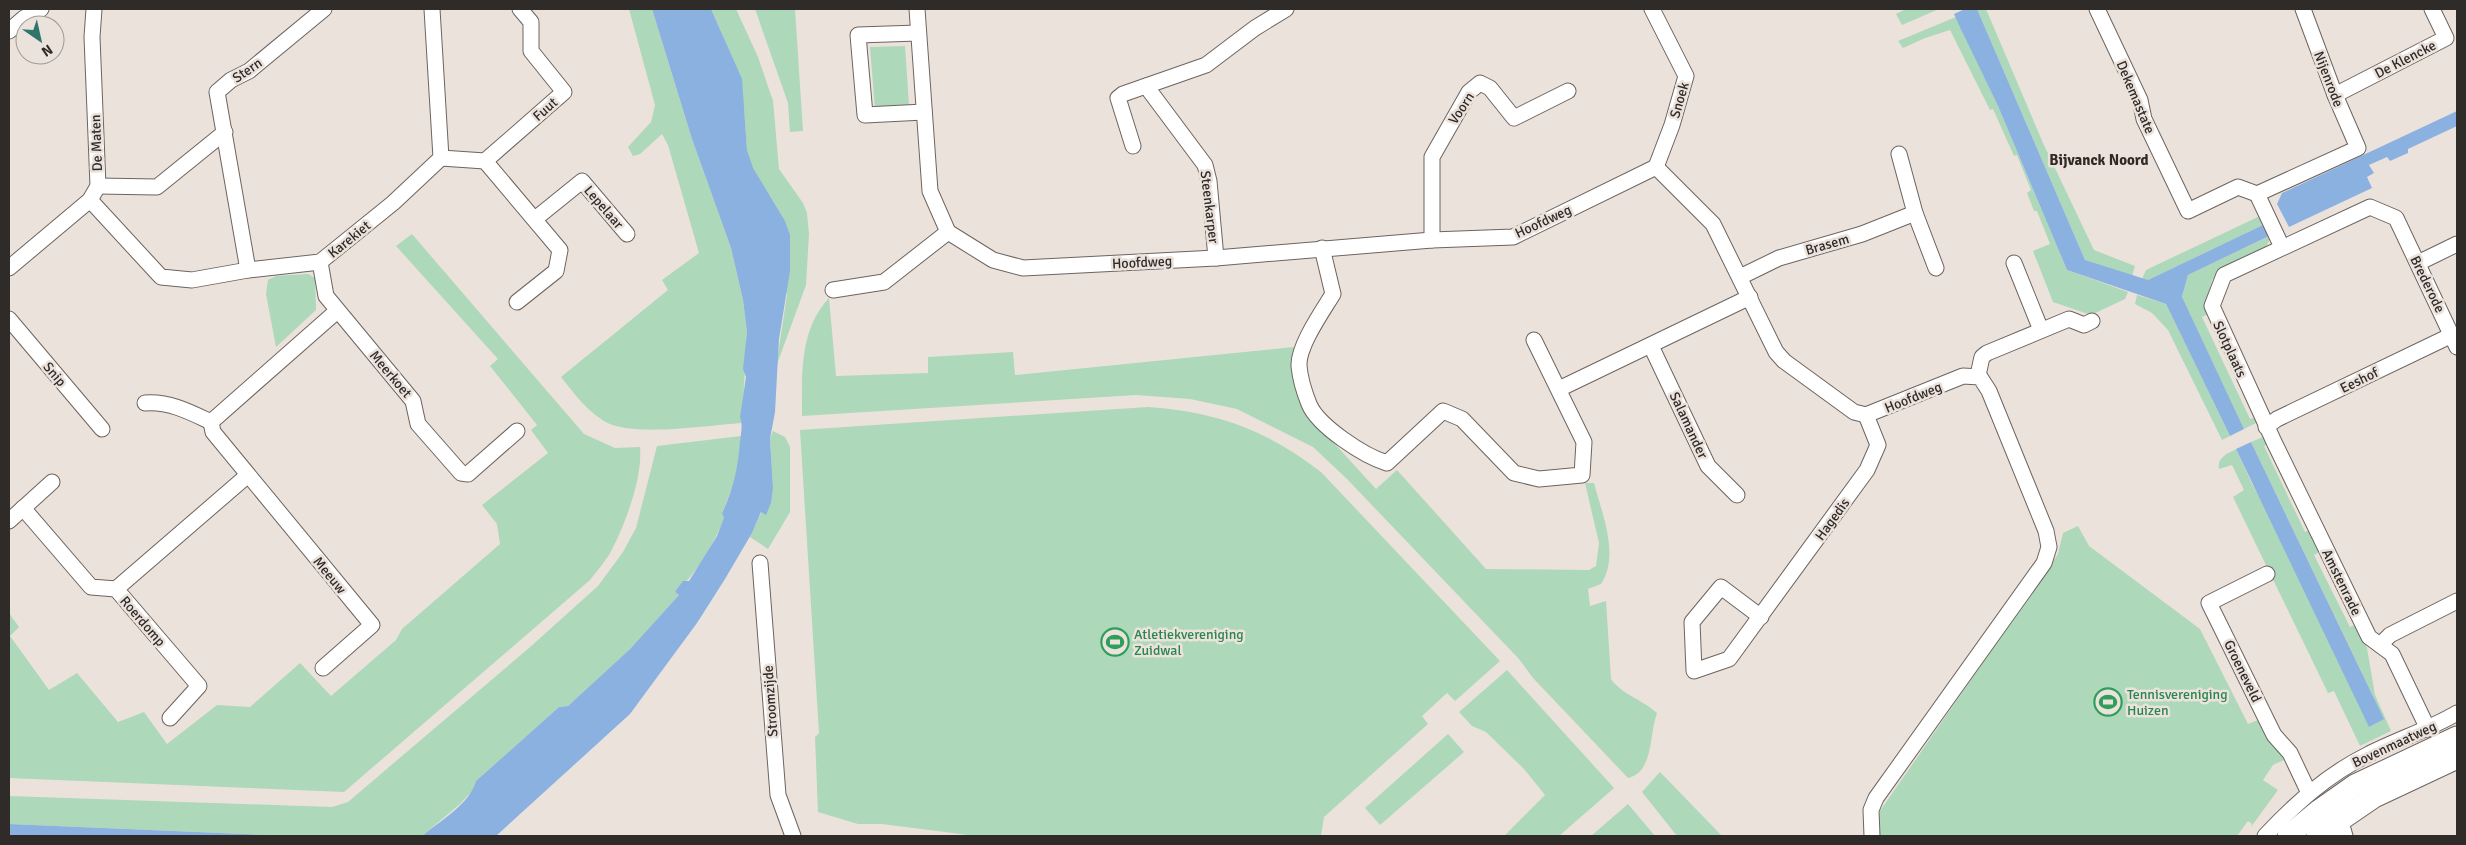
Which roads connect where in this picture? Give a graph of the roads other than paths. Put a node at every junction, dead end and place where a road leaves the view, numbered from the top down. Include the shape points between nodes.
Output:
1 (41, 9) edge
2 (94, 9) edge
3 (324, 9) edge
4 (432, 9) edge
5 (520, 9) edge
6 (917, 9) edge
7 (1286, 9) edge
8 (1652, 9) edge
9 (2096, 9) edge
10 (2302, 9) edge
11 (2432, 9) edge
12 (305, 15) edge
13 (9, 31) edge
14 (918, 33) junction
15 (1146, 86) junction
16 (1568, 91) dead end
17 (2335, 95) junction
18 (924, 112) junction
19 (224, 132) junction
20 (1133, 146) dead end
21 (1899, 154) dead end
22 (441, 158) junction
23 (485, 161) junction
24 (1656, 167) junction
25 (94, 193) junction
26 (2257, 194) junction
27 (1915, 213) junction
28 (535, 220) junction
29 (2397, 221) joint
30 (948, 232) junction
31 (627, 234) dead end
32 (1432, 240) junction
33 (2279, 240) junction
34 (2457, 244) edge
35 (1322, 248) junction
36 (1216, 258) junction
37 (320, 262) junction
38 (2014, 263) dead end
39 (2418, 263) junction
40 (9, 268) edge
41 (1936, 268) dead end
42 (248, 270) junction
43 (1740, 277) junction
44 (833, 290) dead end
45 (1750, 297) junction
46 (518, 302) dead end
47 (337, 311) junction
48 (9, 318) edge
49 (2092, 320) dead end
50 (2041, 330) junction
51 (1534, 340) dead end
52 (2455, 341) edge
53 (1652, 346) junction
54 (1978, 375) junction
55 (1559, 389) junction
56 (145, 404) dead end
57 (1866, 415) junction
58 (211, 422) junction
59 (2266, 427) junction
60 (102, 429) dead end
61 (518, 432) dead end
62 (248, 475) junction
63 (52, 482) dead end
64 (1737, 495) dead end
65 (23, 508) junction
66 (9, 521) edge
67 (760, 563) dead end
68 (2267, 574) dead end
69 (116, 589) junction
70 (2457, 601) edge
71 (1761, 617) junction
72 (2380, 645) junction
73 (323, 668) dead end
74 (2457, 713) edge
75 (170, 718) dead end
76 (2428, 729) junction
77 (2457, 736) edge
78 (2457, 758) edge
79 (2309, 793) junction
80 (2342, 827) edge
81 (793, 836) edge
82 (1872, 836) edge
83 (2265, 836) edge
84 (2288, 836) edge
85 (2317, 836) edge

1 - 13 street
2 - 25 street, De Maten
3 - 12 street, Stern
4 - 22 street
5 - 23 street, Fuut via 531,22 531,51 564,92
6 - 14 street
7 - 15 street via 1206,65
8 - 24 street, Snoek via 1686,76
9 - 26 street, Dekemastate via 2188,211 2238,187
10 - 17 street, Nijenrode
11 - 17 street, De Klencke via 2446,38
12 - 19 street, Stern via 249,71 217,92
14 - 18 street
14 - 18 street via 858,35 865,115
15 - 20 street via 1118,98
15 - 36 street, Steenkarper via 1205,165
16 - 32 street, Voorn via 1514,118 1490,88 1480,83 1469,92 1432,157
17 - 26 street, Nijenrode via 2358,148
18 - 30 street via 930,191
19 - 25 street via 157,187
19 - 42 street, Stern
21 - 27 street
22 - 23 street
22 - 37 street, Karekiet via 393,203
23 - 28 street
24 - 32 street, Hoofdweg via 1513,237
24 - 43 street, Hoofdweg via 1713,224
25 - 40 street
25 - 42 street, Karekiet via 162,277 192,280
26 - 33 street
27 - 41 street
27 - 43 street, Brasem via 1862,234 1779,258
28 - 31 street, Lepelaar via 582,181
28 - 46 street via 560,250 556,271
29 - 33 street, Slotplaats via 2392,215 2367,207
29 - 39 street, Brederode
30 - 36 street, Hoofdweg via 993,260 1023,268
30 - 44 street via 884,282
32 - 35 street, Hoofdweg
33 - 59 street, Slotplaats via 2224,275 2212,306
34 - 39 street
35 - 36 street, Hoofdweg
35 - 55 street via 1333,294 1309,333 1299,365 1309,404 1334,431 1371,458 1386,463 1443,411 1462,419 1514,473 1539,479 1582,475 1584,442
37 - 42 street, Karekiet
37 - 47 street, Meerkoet via 326,296
38 - 50 street
39 - 52 street, Brederode
43 - 45 street, Hoofdweg
45 - 53 street
45 - 57 street, Hoofdweg via 1776,352 1784,361 1854,412
47 - 58 street
47 - 61 street, Meerkoet via 413,401 418,424 461,473 468,474
48 - 60 street, Snip
49 - 50 street via 2084,325 2069,319
50 - 54 street via 1984,355
51 - 55 street
52 - 59 street, Eeshof via 2277,418
53 - 55 street
53 - 64 street, Salamander via 1708,466
54 - 57 street, Hoofdweg via 1963,376
54 - 82 street via 1989,391 2046,531 2048,552 2044,563 1876,798 1871,810
56 - 58 street via 184,409
57 - 71 street, Hagedis via 1878,445 1868,470
58 - 62 street, Meeuw via 213,432
59 - 72 street, Amstenrade via 2369,637
62 - 69 street
62 - 73 street, Meeuw via 372,625
63 - 65 street
65 - 66 street
65 - 69 street, Roerdomp via 92,586
67 - 81 street, Stroomzijde via 778,795
68 - 79 street, Groeneveld via 2209,603 2274,735 2290,753
69 - 75 street, Roerdomp via 200,686
70 - 72 street via 2390,635
71 - 71 street, Hagedis via 1729,659 1694,671 1692,622 1721,587
72 - 76 street, Amstenrade via 2392,654
74 - 76 street, Bovenmaatweg
76 - 79 street, Bovenmaatweg via 2367,755
77 - 84 street, Bovenmaatweg via 2355,786
78 - 80 street via 2394,786
79 - 83 street, Bovenmaatweg
80 - 85 street

